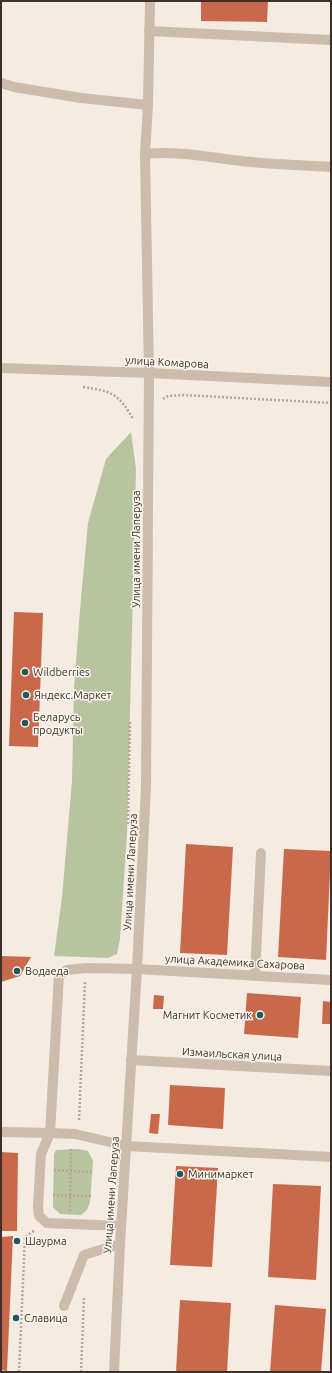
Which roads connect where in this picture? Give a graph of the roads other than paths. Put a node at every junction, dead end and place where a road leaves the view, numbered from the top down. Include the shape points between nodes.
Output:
1 (150, 1) edge
2 (149, 31) junction
3 (331, 40) edge
4 (1, 82) edge
5 (148, 105) junction
6 (145, 154) junction
7 (331, 166) edge
8 (1, 368) edge
9 (149, 373) junction
10 (331, 382) edge
11 (261, 853) dead end
12 (137, 969) junction
13 (255, 975) junction
14 (331, 980) edge
15 (131, 1060) junction
16 (331, 1071) edge
17 (1, 1132) edge
18 (50, 1133) junction
19 (127, 1146) junction
20 (331, 1157) edge
21 (121, 1226) junction
22 (120, 1244) junction
23 (64, 1306) dead end
24 (114, 1372) edge

1 - 2 street, Улица имени Лаперуза
2 - 3 street
2 - 5 street, Улица имени Лаперуза
4 - 5 street via 14,87 81,98
5 - 6 street, Улица имени Лаперуза
6 - 7 street via 178,153 252,162
6 - 9 street, Улица имени Лаперуза
8 - 9 street, улица Комарова
9 - 10 street, улица Комарова
9 - 12 street, Улица имени Лаперуза via 146,788
11 - 13 street
12 - 13 street, улица Академика Сахарова
12 - 15 street, Улица имени Лаперуза
12 - 18 street, улица Академика Сахарова via 73,969 59,975
13 - 14 street, улица Академика Сахарова
15 - 16 street, Измаильская улица
15 - 19 street, Улица имени Лаперуза
17 - 18 street
18 - 19 street via 75,1134
18 - 21 street via 41,1154 39,1216 47,1223
19 - 20 street
19 - 21 street, Улица имени Лаперуза
21 - 22 street, Улица имени Лаперуза
22 - 23 street via 84,1255
22 - 24 street, Улица имени Лаперуза

